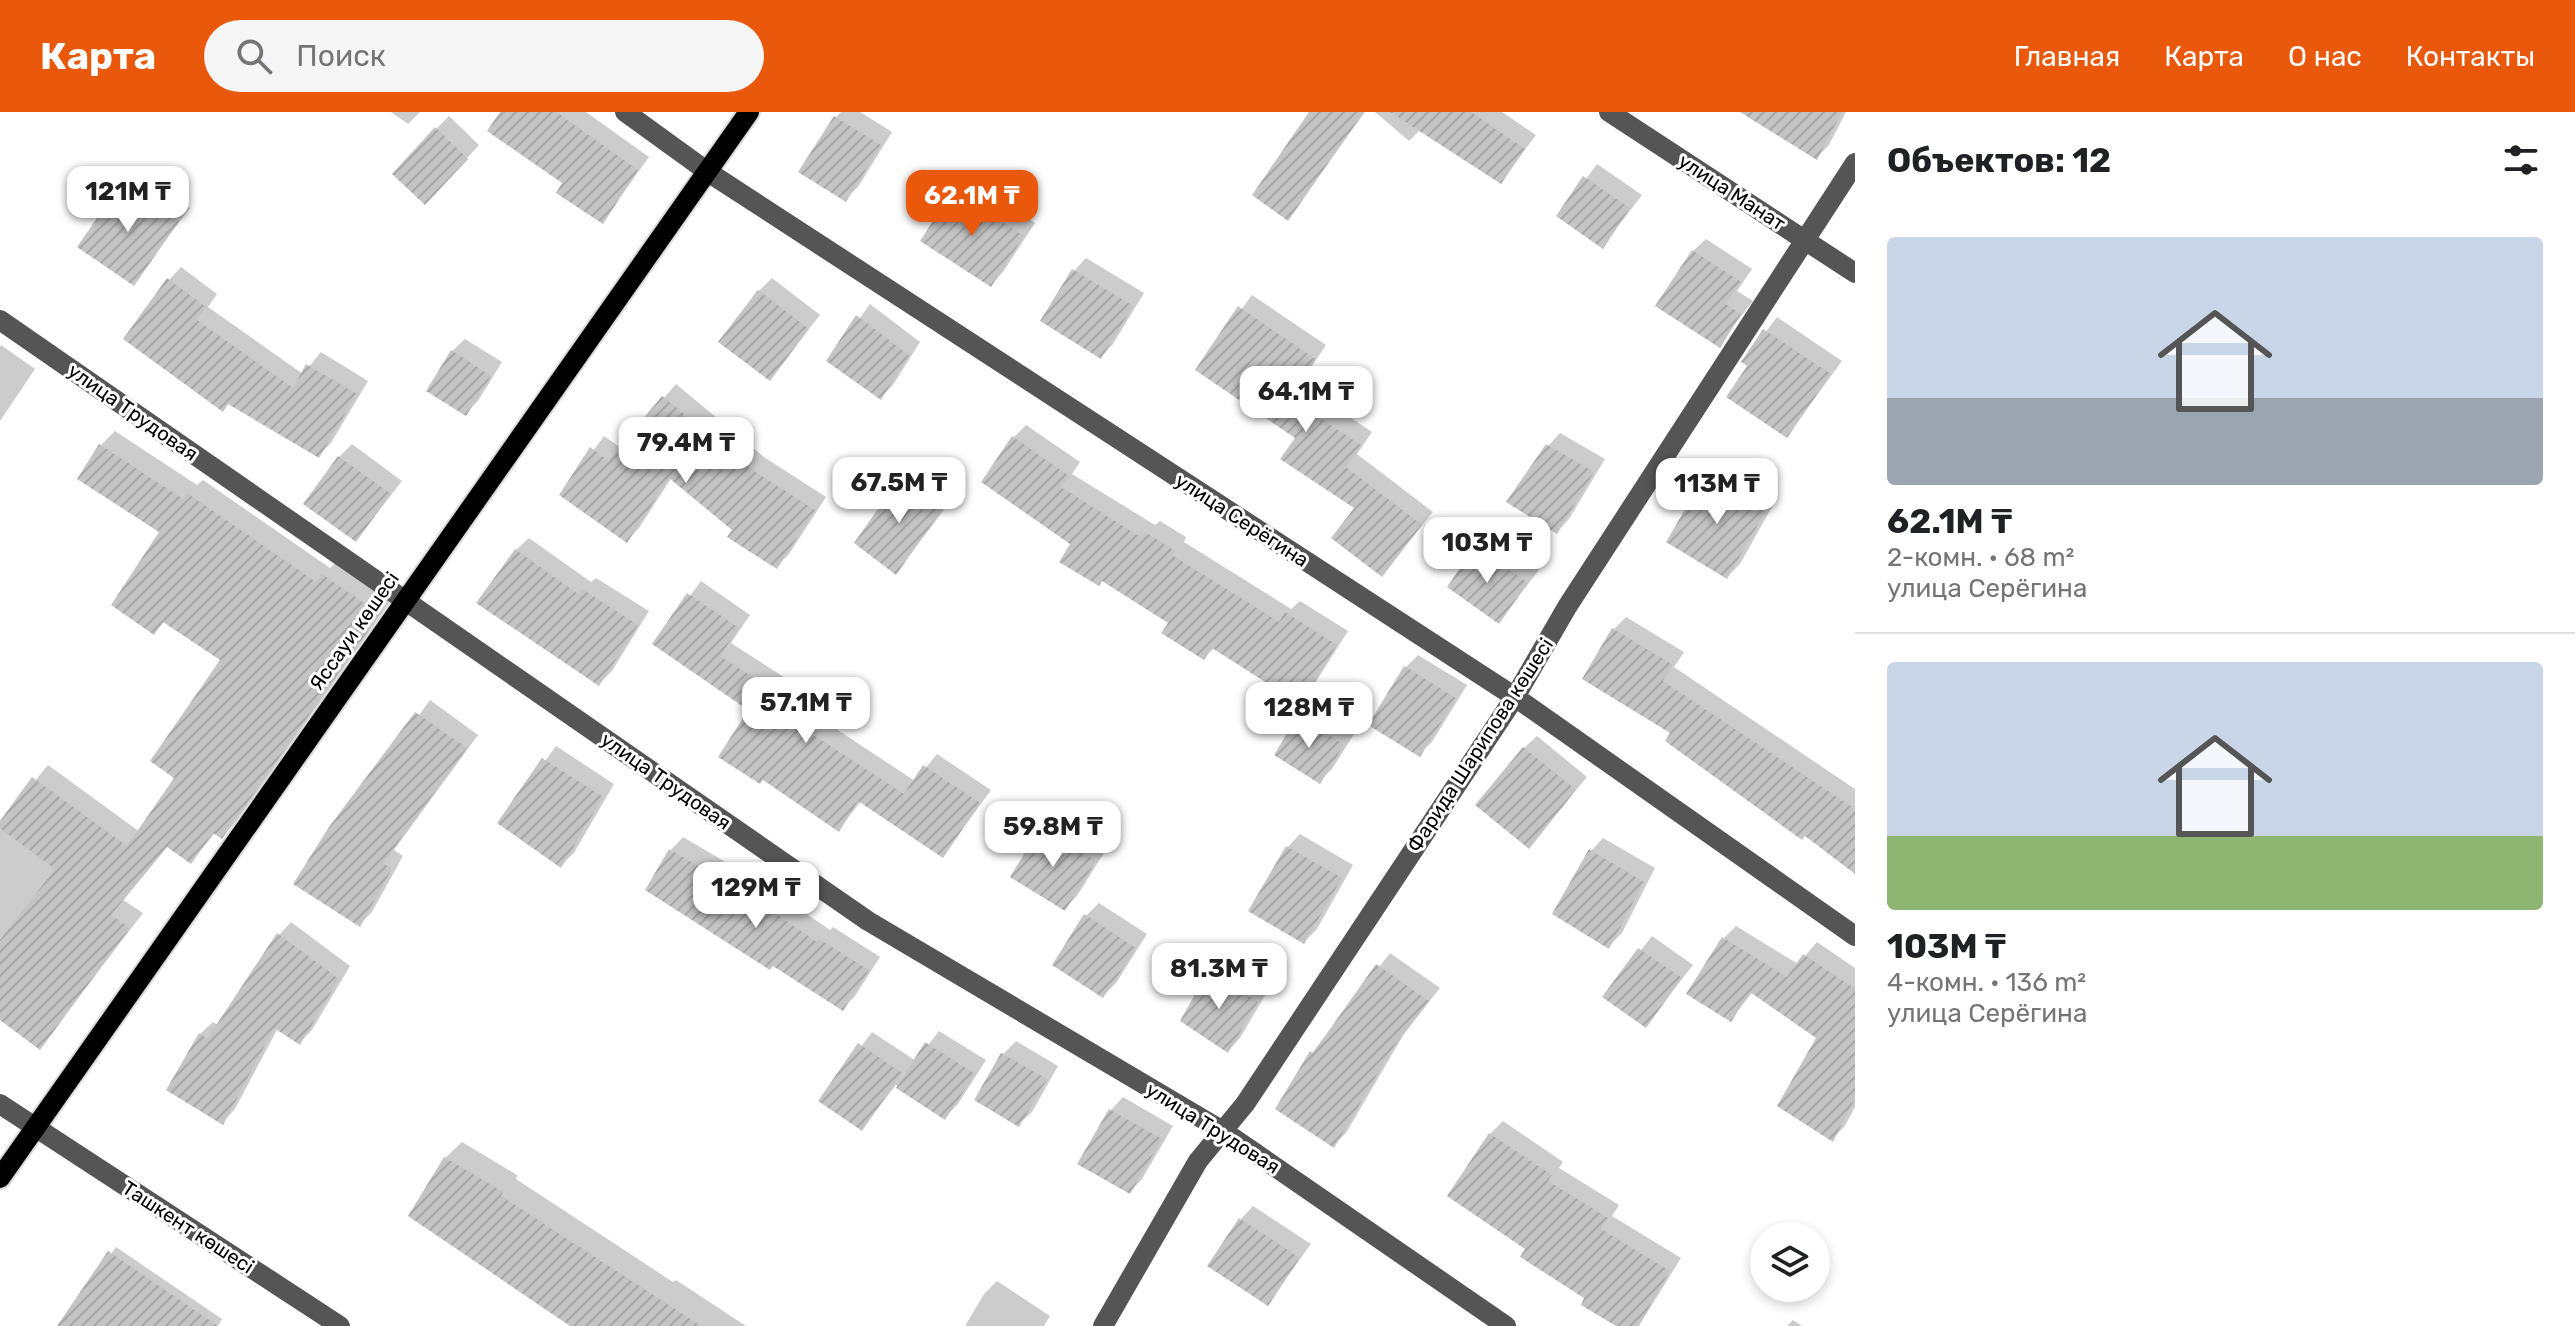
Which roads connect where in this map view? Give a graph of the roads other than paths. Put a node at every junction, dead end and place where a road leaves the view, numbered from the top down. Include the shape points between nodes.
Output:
1 (625, 112) edge
2 (749, 112) edge
3 (1609, 112) edge
4 (1855, 163) edge
5 (708, 172) junction
6 (1805, 239) junction
7 (1855, 273) edge
8 (0, 320) edge
9 (404, 600) junction
10 (1515, 697) junction
11 (1855, 936) edge
12 (0, 1104) edge
13 (35, 1127) junction
14 (1223, 1131) junction
15 (0, 1178) edge
16 (340, 1326) edge
17 (1103, 1326) edge
18 (1506, 1326) edge

1 - 5 street, улица Серёгина
2 - 5 main road, Яссауи көшесі
3 - 6 street, улица Манат
4 - 6 street, Фарида Шарипова көшесі
5 - 9 main road, Яссауи көшесі
5 - 10 street, улица Серёгина
6 - 7 street, улица Манат
6 - 10 street, Фарида Шарипова көшесі via 1567,607
8 - 9 street, улица Трудовая
9 - 13 main road, Яссауи көшесі
9 - 14 street, улица Трудовая via 868,921
10 - 11 street, улица Серёгина
10 - 14 street, Фарида Шарипова көшесі
12 - 13 street, Ташкент көшесі
13 - 15 main road, Яссауи көшесі
13 - 16 street, Ташкент көшесі
14 - 17 street, Фарида Шарипова көшесі via 1198,1161
14 - 18 street, улица Трудовая

